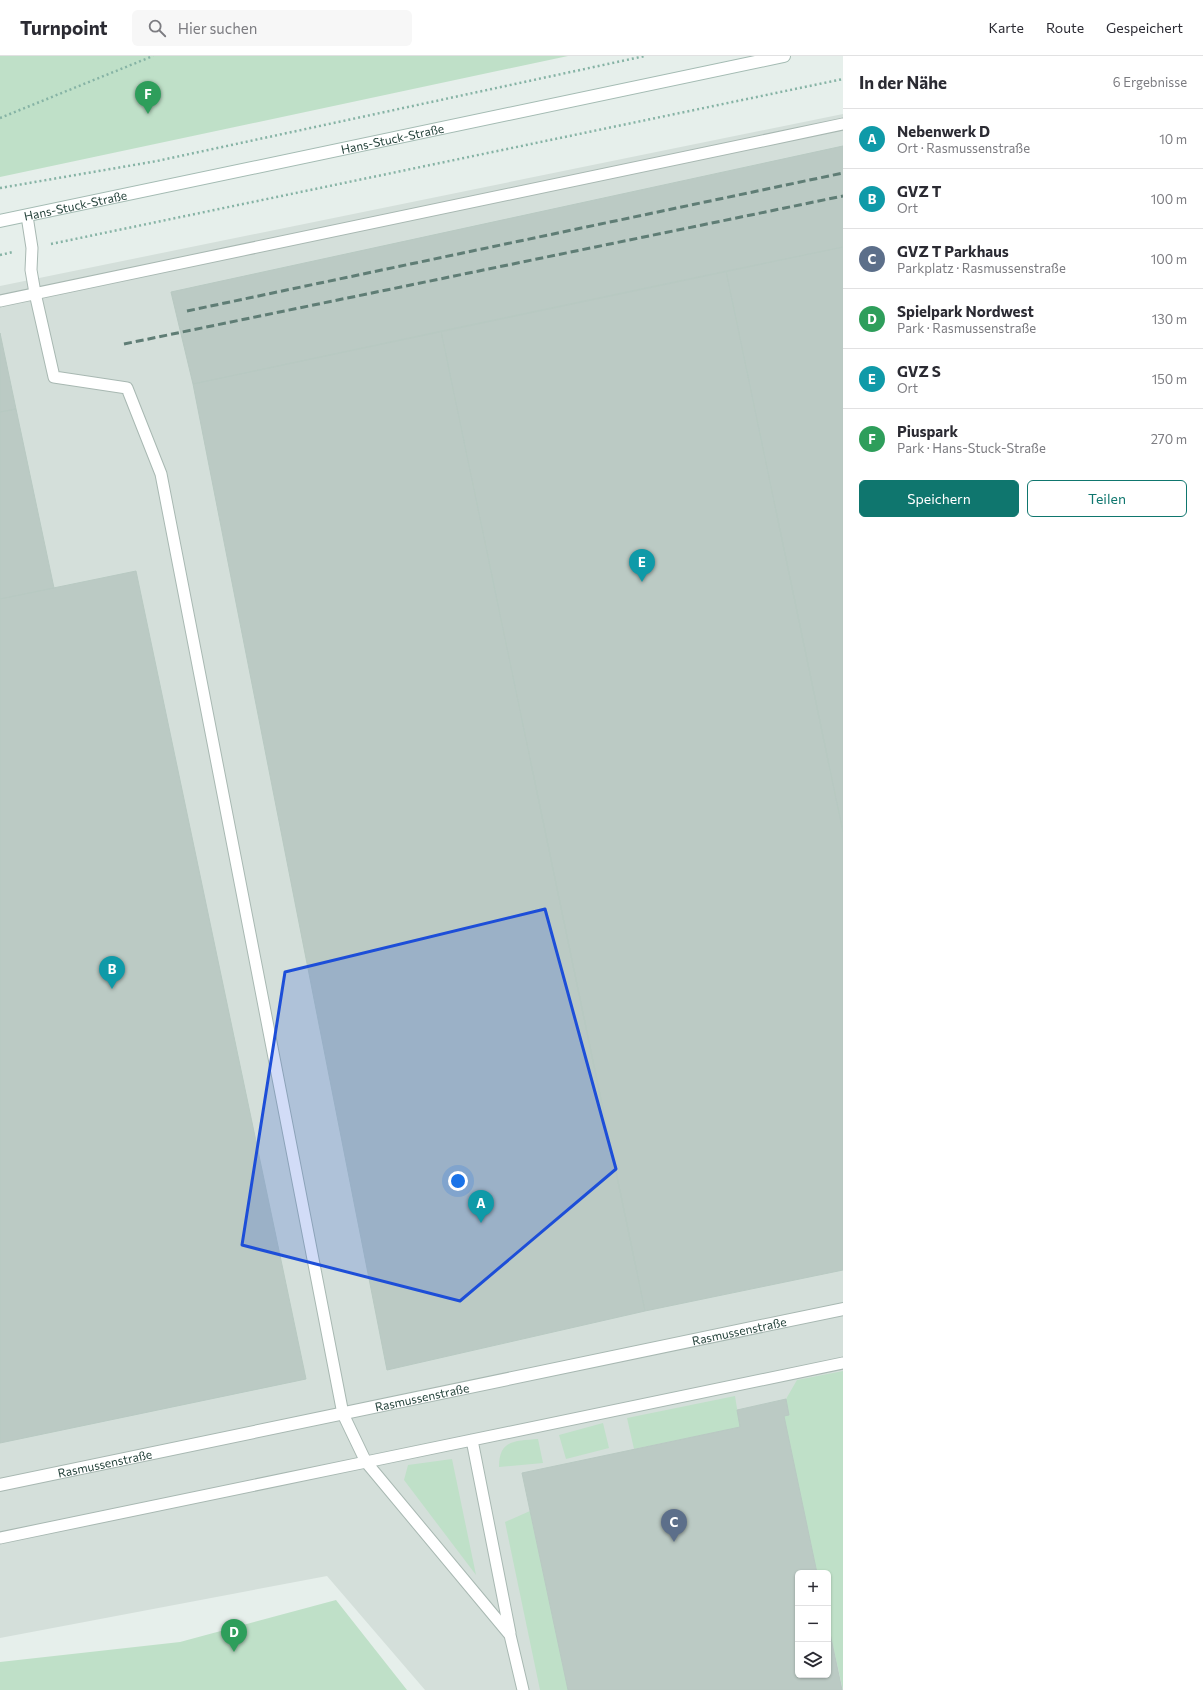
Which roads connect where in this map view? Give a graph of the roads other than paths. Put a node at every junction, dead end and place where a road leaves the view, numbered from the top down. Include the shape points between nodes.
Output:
1 (784, 56) edge
2 (843, 124) edge
3 (27, 216) junction
4 (0, 221) edge
5 (35, 293) junction
6 (0, 301) edge
7 (843, 1309) edge
8 (843, 1363) edge
9 (343, 1414) junction
10 (472, 1440) junction
11 (366, 1462) junction
12 (0, 1485) edge
13 (0, 1538) edge
14 (510, 1635) junction
15 (522, 1690) edge

1 - 3 street, Hans-Stuck-Straße
2 - 5 lane
3 - 4 street, Hans-Stuck-Straße
3 - 5 lane
5 - 6 lane
5 - 9 lane via 54,377 127,388 161,474
7 - 9 street, Rasmussenstraße
8 - 10 lane
9 - 11 lane
9 - 12 street, Rasmussenstraße
10 - 11 lane
10 - 14 lane
11 - 13 lane
11 - 14 lane
14 - 15 lane

